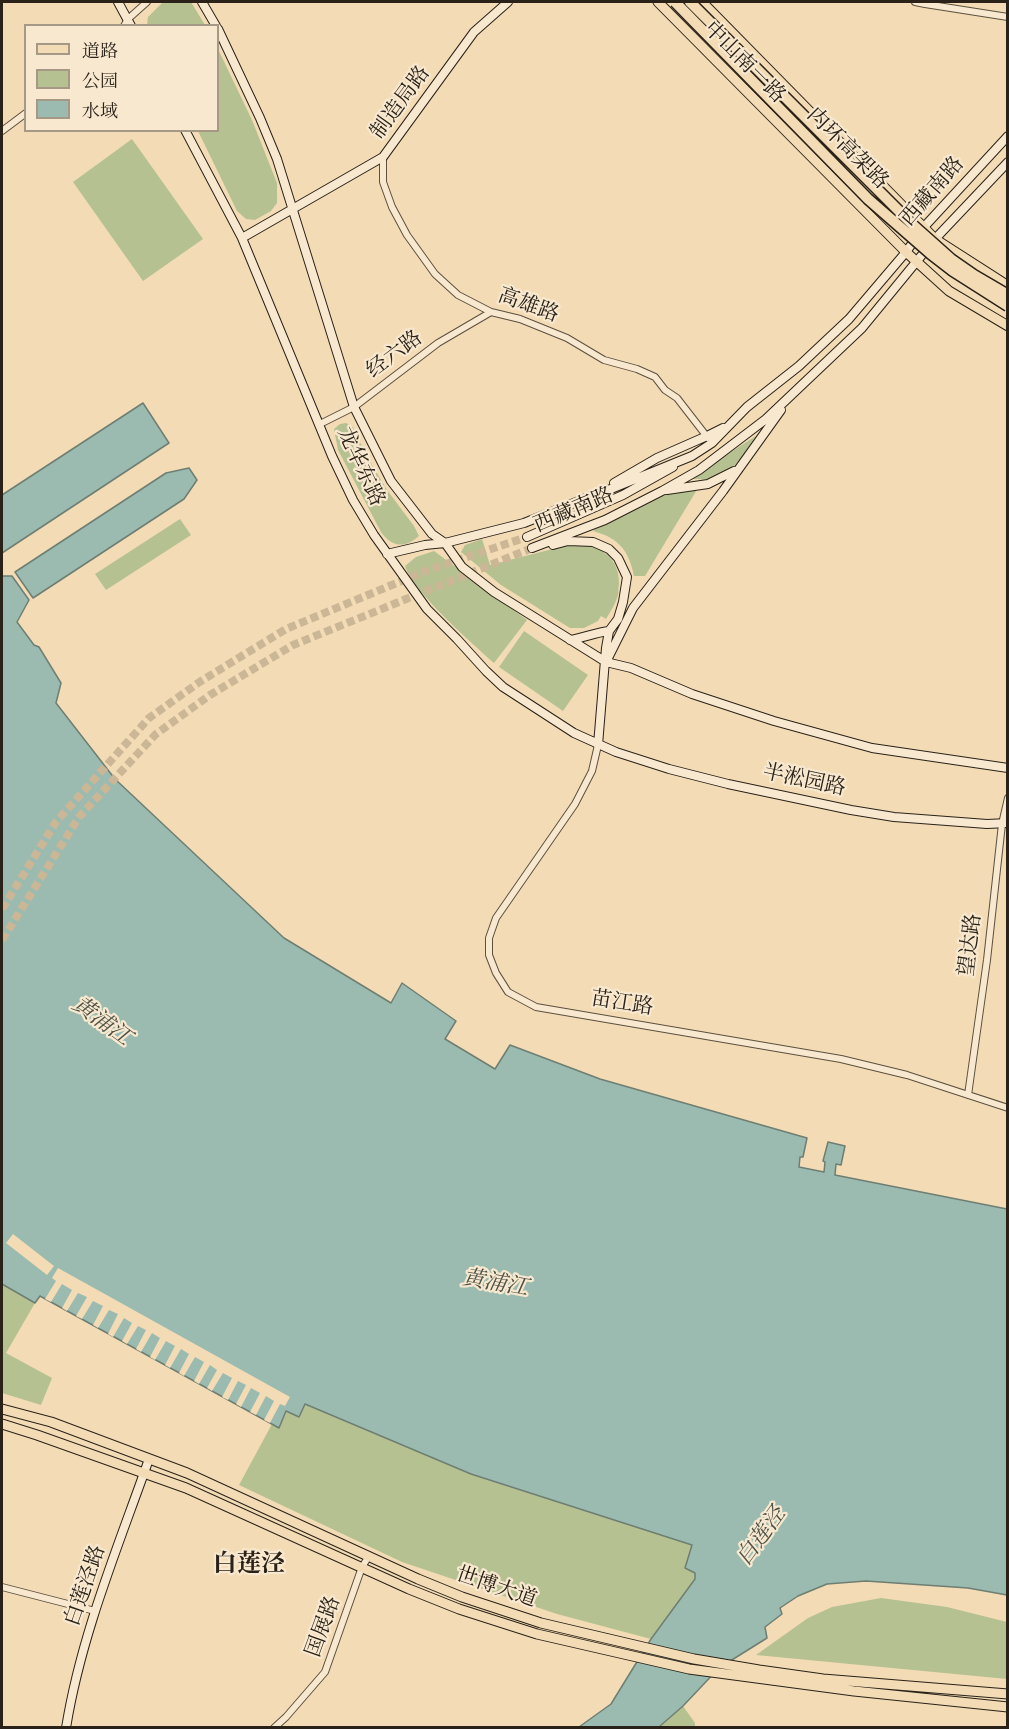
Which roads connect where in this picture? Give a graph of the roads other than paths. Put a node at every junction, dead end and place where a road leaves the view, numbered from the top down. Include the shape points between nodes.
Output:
1 (118, 2) edge
2 (147, 2) edge
3 (202, 2) edge
4 (508, 2) edge
5 (658, 2) edge
6 (675, 2) edge
7 (690, 2) edge
8 (702, 2) edge
9 (915, 2) edge
10 (1008, 17) edge
11 (128, 23) edge
12 (215, 24) edge
13 (219, 31) edge
14 (24, 114) edge
15 (2, 130) edge
16 (186, 132) edge
17 (1008, 136) edge
18 (383, 158) junction
19 (1008, 162) edge
20 (294, 210) junction
21 (924, 227) junction
22 (242, 238) junction
23 (935, 239) junction
24 (906, 252) junction
25 (917, 261) junction
26 (1008, 286) edge
27 (1008, 295) edge
28 (1008, 306) edge
29 (491, 312) junction
30 (1008, 326) edge
31 (795, 390) junction
32 (354, 407) junction
33 (320, 424) junction
34 (710, 440) junction
35 (692, 456) junction
36 (737, 469) junction
37 (662, 491) junction
38 (596, 495) junction
39 (527, 537) tunnel mouth
40 (445, 543) junction
41 (387, 554) junction
42 (609, 631) junction
43 (570, 640) junction
44 (606, 662) junction
45 (598, 745) junction
46 (1008, 768) edge
47 (1008, 798) edge
48 (1005, 823) edge
49 (968, 1095) junction
50 (1008, 1108) edge
51 (2, 1409) edge
52 (2, 1424) edge
53 (149, 1459) junction
54 (144, 1473) junction
55 (369, 1556) junction
56 (362, 1567) junction
57 (2, 1587) edge
58 (95, 1611) junction
59 (823, 1683) junction
60 (1008, 1694) edge
61 (1008, 1707) edge
62 (66, 1728) edge
63 (274, 1728) edge

1 - 11 main road
2 - 11 street
3 - 12 main road, 龙华东路
4 - 18 main road, 制造局路 via 474,32
5 - 24 main road, 中山南一路
6 - 28 highway, 内环高架路, bridge via 868,199 953,271
7 - 27 highway, 内环高架路, bridge via 914,226 951,259
8 - 21 main road, 中山南一路
9 - 10 street
13 - 20 main road, 龙华东路 via 260,118
14 - 15 street
16 - 22 main road, 龙华东路
17 - 21 main road, 西藏南路
18 - 20 main road, 制造局路
18 - 29 street, 高雄路 via 382,182 419,254 458,295
19 - 23 main road, 西藏南路
20 - 22 main road, 制造局路
20 - 32 main road, 龙华东路
21 - 23 main road, 中山南一路
21 - 24 main road, 西藏南路
22 - 33 main road, 龙华东路
23 - 25 main road, 西藏南路
23 - 26 main road, 中山南一路
24 - 25 main road, 中山南一路
24 - 34 main road, 西藏南路 via 849,318
25 - 30 main road, 中山南一路 via 949,291
25 - 31 main road, 西藏南路 via 862,328
29 - 32 street, 经六路 via 438,343
29 - 34 street, 高雄路 via 520,319 567,338 604,360 655,377
31 - 36 main road, 西藏南路
31 - 37 main road, 西藏南路 via 766,419 699,470
32 - 33 street, 经六路
32 - 40 main road, 龙华东路 via 391,481 432,534
33 - 41 main road, 龙华东路 via 353,500
34 - 35 main road, 西藏南路
34 - 38 main road, 西藏南路 via 657,458
35 - 38 main road, 西藏南路
35 - 39 main road via 623,495
36 - 37 main road via 708,484
36 - 44 main road, 西藏南路 via 633,608
37 - 42 main road, 西藏南路 via 605,520 532,548 568,541 593,542 618,558 627,577 626,591 618,620
38 - 40 main road, 西藏南路 via 524,524
40 - 41 main road, 西藏南路
40 - 43 main road, 龙华东路 via 462,567 494,592
41 - 45 main road, 龙华东路 via 427,609 503,687
42 - 43 main road
42 - 44 main road, 西藏南路
43 - 44 main road, 龙华东路
44 - 45 main road, 西藏南路
44 - 46 main road via 774,721 872,748
45 - 48 main road, 半淞园路 via 669,769 851,810 894,817
45 - 49 street, 苗江路 via 592,771 575,804 496,918 489,938 489,955 508,992 536,1007 841,1059
47 - 48 street, 望达路
48 - 49 street, 望达路
49 - 50 street, 苗江路
51 - 53 main road, 世博大道 via 51,1422
52 - 54 main road, 世博大道
53 - 54 main road, 白莲泾路
53 - 55 main road, 世博大道
54 - 56 main road, 世博大道
54 - 58 main road, 白莲泾路
55 - 56 street, 国展路
55 - 59 main road, 世博大道 via 462,1598 541,1623 694,1659
56 - 59 main road, 世博大道 via 459,1609 537,1634 689,1669
56 - 63 street, 国展路 via 325,1672
57 - 58 street
58 - 62 main road, 白莲泾路
59 - 60 main road, 世博大道
59 - 61 main road, 世博大道

